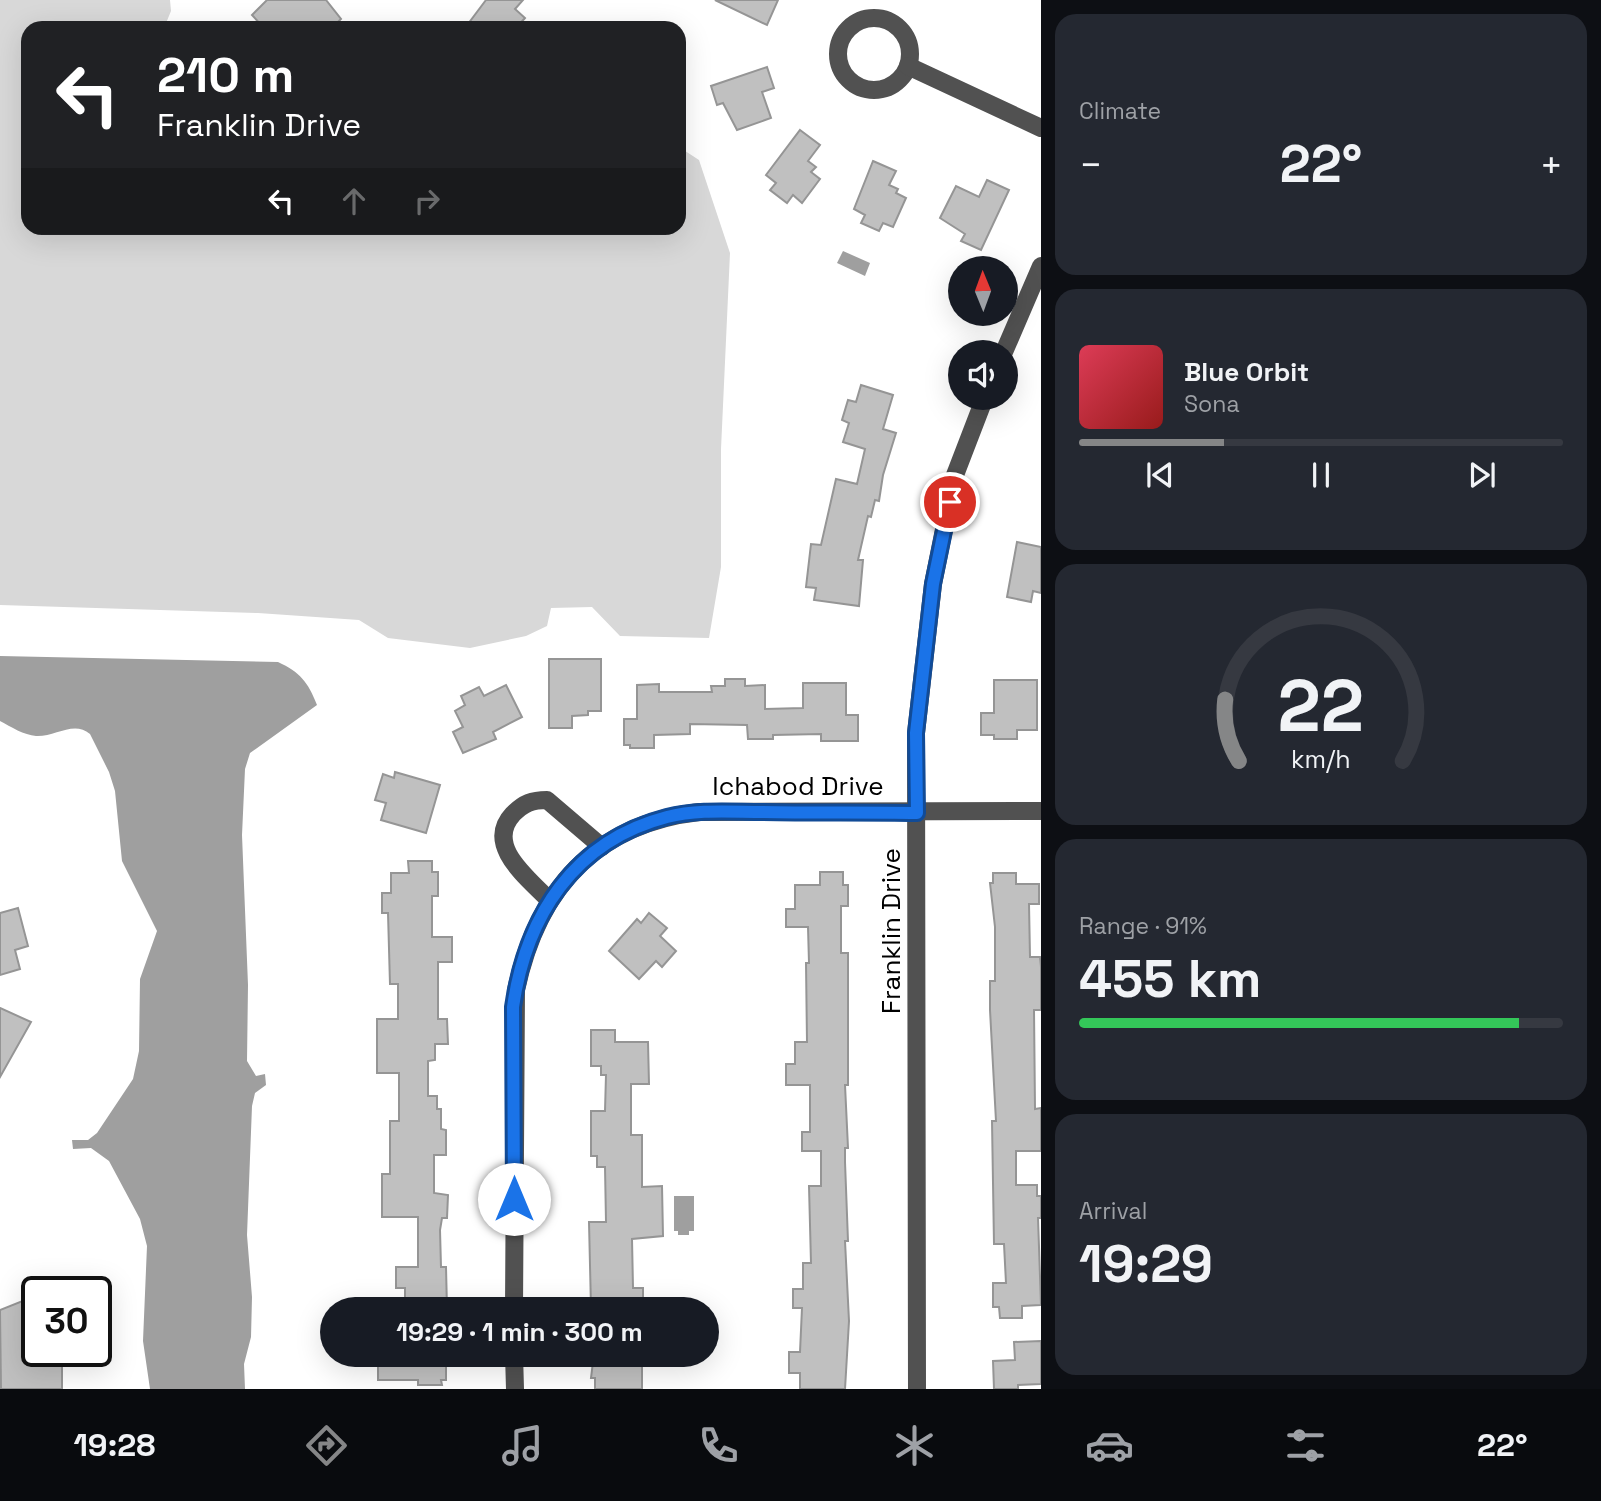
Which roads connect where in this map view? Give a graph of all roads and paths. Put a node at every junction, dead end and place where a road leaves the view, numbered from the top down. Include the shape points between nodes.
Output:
1 (908, 66) junction
2 (1041, 128) edge
3 (1041, 265) edge
4 (1009, 340) edge
5 (980, 410) edge
6 (1041, 811) edge
7 (917, 813) junction
8 (602, 847) junction
9 (548, 899) junction
10 (514, 1297) edge
11 (514, 1367) edge
12 (514, 1389) edge
13 (916, 1389) edge

1 - 1 street via 910,54 903,31 883,18 859,20 849,27 837,48 841,71 848,80 870,90 893,85
1 - 2 street
3 - 4 street
5 - 7 street, Franklin Drive via 955,475 933,584 916,733
6 - 7 street, Ichabod Drive
7 - 8 street, Ichabod Drive via 682,814 649,823
7 - 13 street, Franklin Drive
8 - 9 street, Ichabod Drive
8 - 9 street via 547,800 522,805 503,831 505,849
9 - 10 street, Ichabod Drive via 526,951 513,1007
11 - 12 street

